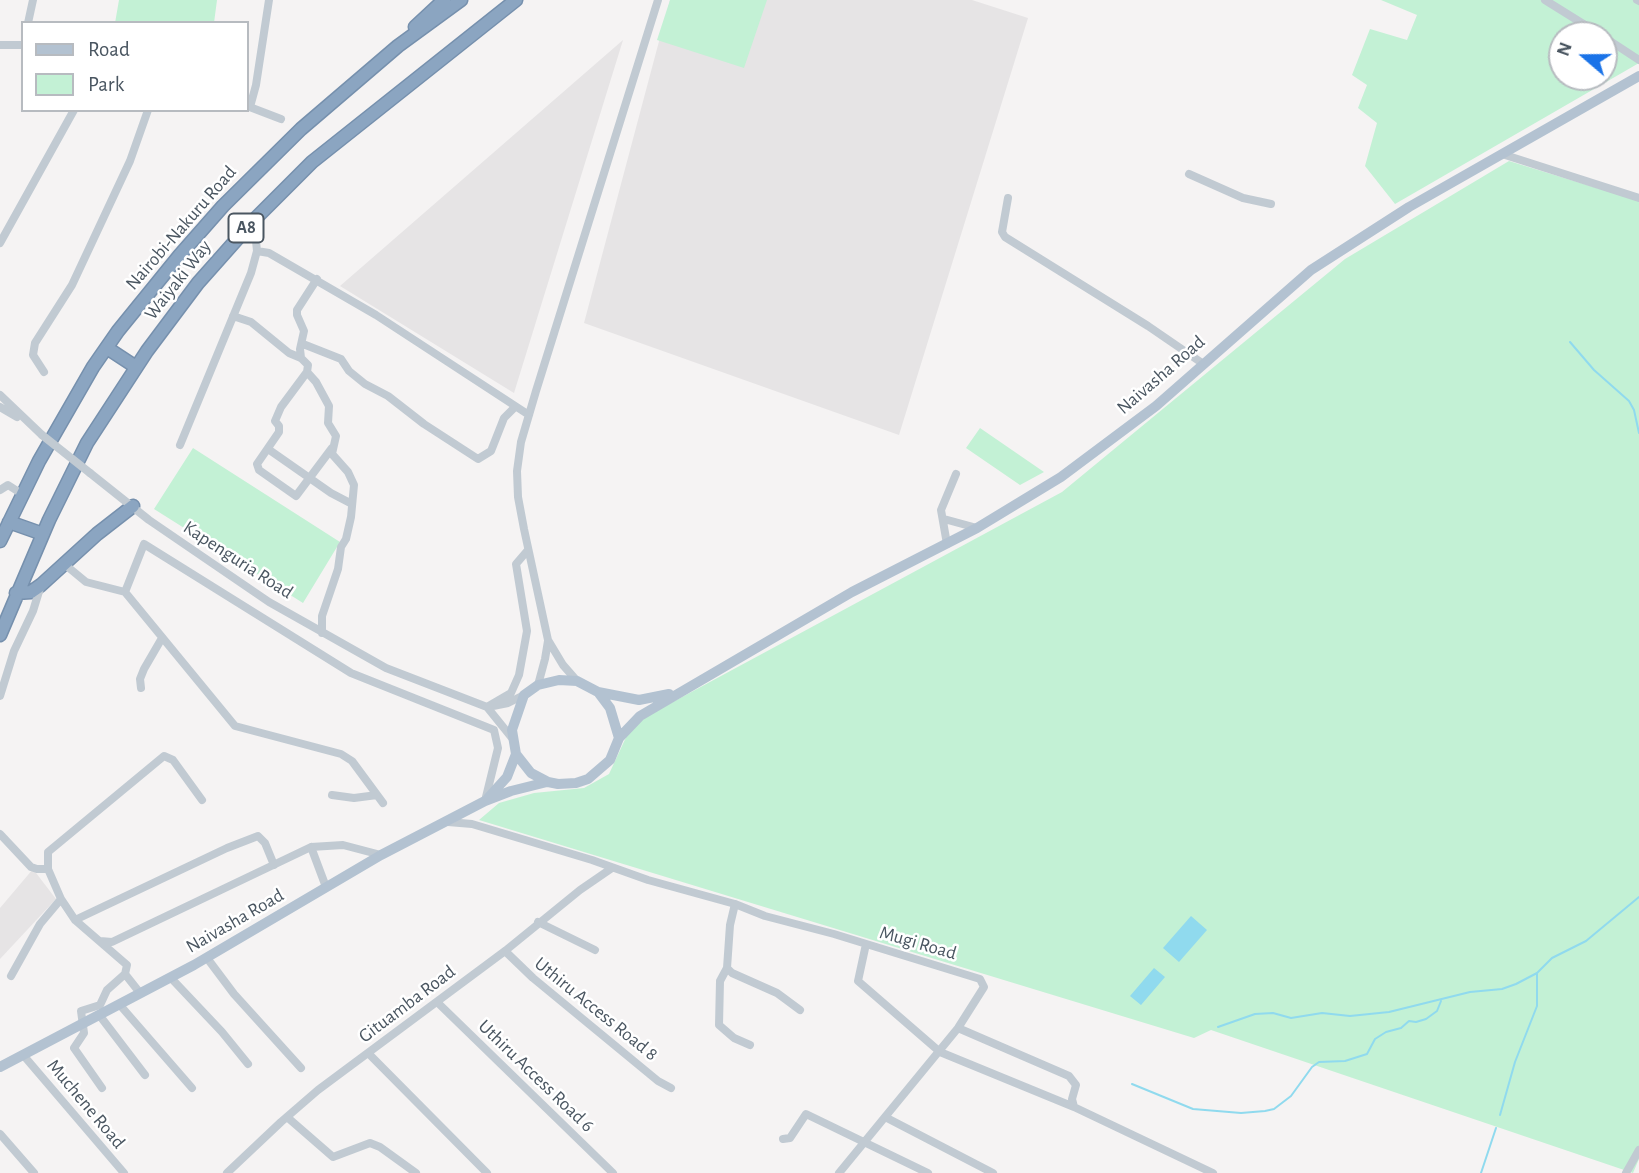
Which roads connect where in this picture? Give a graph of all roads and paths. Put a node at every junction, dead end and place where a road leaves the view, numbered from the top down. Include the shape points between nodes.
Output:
1 (33, 0) edge
2 (269, 0) edge
3 (444, 0) edge
4 (461, 0) edge
5 (516, 0) edge
6 (658, 0) edge
7 (1545, 0) edge
8 (28, 21) edge
9 (1578, 21) edge
10 (0, 44) edge
11 (21, 44) edge
12 (398, 46) junction
13 (1618, 46) edge
14 (1639, 60) edge
15 (1639, 76) edge
16 (249, 107) edge
17 (74, 112) edge
18 (147, 112) edge
19 (281, 119) dead end
20 (1502, 154) junction
21 (1189, 174) dead end
22 (1008, 198) dead end
23 (1639, 198) edge
24 (1271, 204) dead end
25 (254, 219) junction
26 (0, 243) edge
27 (257, 251) junction
28 (317, 279) junction
29 (233, 316) junction
30 (303, 344) junction
31 (107, 348) junction
32 (301, 358) junction
33 (1202, 363) junction
34 (136, 367) junction
35 (44, 372) dead end
36 (307, 372) junction
37 (0, 395) edge
38 (0, 407) edge
39 (515, 407) junction
40 (529, 415) junction
41 (28, 424) junction
42 (180, 445) dead end
43 (332, 447) junction
44 (268, 449) junction
45 (956, 474) dead end
46 (309, 477) junction
47 (0, 490) edge
48 (22, 494) junction
49 (352, 504) junction
50 (133, 506) junction
51 (944, 519) junction
52 (5, 520) edge
53 (977, 528) junction
54 (43, 534) junction
55 (0, 541) edge
56 (947, 544) junction
57 (528, 550) junction
58 (64, 563) junction
59 (41, 585) junction
60 (125, 592) junction
61 (16, 593) junction
62 (323, 633) junction
63 (0, 635) edge
64 (162, 638) junction
65 (548, 640) junction
66 (386, 668) junction
67 (577, 681) junction
68 (695, 683) junction
69 (379, 684) junction
70 (538, 685) junction
71 (141, 688) dead end
72 (598, 692) junction
73 (524, 695) junction
74 (0, 696) edge
75 (486, 707) junction
76 (512, 738) junction
77 (619, 738) junction
78 (516, 754) junction
79 (548, 782) junction
80 (332, 795) dead end
81 (377, 795) junction
82 (202, 800) dead end
83 (383, 803) dead end
84 (483, 803) junction
85 (448, 822) junction
86 (0, 834) edge
87 (311, 847) junction
88 (381, 855) junction
89 (274, 865) junction
90 (612, 868) junction
91 (48, 869) junction
92 (326, 887) junction
93 (61, 899) junction
94 (735, 904) junction
95 (75, 920) junction
96 (538, 922) junction
97 (100, 941) junction
98 (866, 944) junction
99 (595, 950) dead end
100 (505, 951) junction
101 (206, 958) junction
102 (727, 968) junction
103 (125, 974) junction
104 (11, 976) dead end
105 (171, 978) junction
106 (140, 993) junction
107 (437, 1002) junction
108 (119, 1004) junction
109 (800, 1010) dead end
110 (100, 1016) junction
111 (81, 1026) junction
112 (958, 1027) junction
113 (750, 1045) dead end
114 (940, 1052) junction
115 (368, 1053) junction
116 (24, 1056) junction
117 (248, 1064) dead end
118 (0, 1067) edge
119 (301, 1068) dead end
120 (145, 1075) dead end
121 (103, 1088) dead end
122 (192, 1088) dead end
123 (671, 1088) dead end
124 (1074, 1107) junction
125 (287, 1117) junction
126 (885, 1117) junction
127 (0, 1134) edge
128 (783, 1139) dead end
129 (865, 1142) junction
130 (1639, 1150) edge
131 (232, 1171) edge
132 (34, 1173) edge
133 (124, 1173) edge
134 (416, 1173) edge
135 (487, 1173) edge
136 (613, 1173) edge
137 (839, 1173) edge
138 (928, 1173) edge
139 (993, 1173) edge
140 (1213, 1173) edge
141 (1626, 1173) edge

1 - 8 street
2 - 16 street
3 - 12 highway
4 - 12 highway, Nairobi-Nakuru Road / A8
5 - 25 highway, Waiyaki Way / A8 via 312,162
6 - 40 street
7 - 9 street
10 - 11 street
12 - 31 highway, Nairobi-Nakuru Road / A8 via 301,129 223,206
13 - 14 street
15 - 20 main road, Naivasha Road
16 - 19 street
17 - 26 street
18 - 35 street via 72,285 35,343 33,355
20 - 23 street
20 - 33 main road, Naivasha Road via 1311,270
21 - 24 street via 1243,198
22 - 33 street via 1005,237
25 - 27 street
25 - 34 highway, Waiyaki Way / A8 via 198,283
27 - 28 street
27 - 29 street
28 - 30 street via 297,310
28 - 39 street
29 - 32 street via 251,322
29 - 42 street
30 - 32 street
30 - 39 street via 341,359 355,377 478,459 491,451 504,418
31 - 34 highway
31 - 48 highway, Nairobi-Nakuru Road / A8 via 62,418
32 - 36 street via 308,365
33 - 53 main road, Naivasha Road via 1092,455
34 - 54 highway, Waiyaki Way / A8 via 87,443
36 - 43 street via 329,406 328,423 336,436
36 - 44 street via 281,408 275,421 279,432
37 - 41 street, Kapenguria Road
38 - 41 street
39 - 40 street
40 - 57 street via 517,471
41 - 50 street, Kapenguria Road, bridge
43 - 46 street
43 - 49 street via 332,454 352,480
44 - 46 street
44 - 46 street via 257,464 259,470 296,496
45 - 51 street via 942,510
46 - 49 street
47 - 48 street via 8,485
48 - 52 highway, Nairobi-Nakuru Road
49 - 62 street via 322,616
50 - 58 highway
50 - 62 street, Kapenguria Road via 215,566
51 - 53 street
51 - 56 street
52 - 54 highway
52 - 55 highway
53 - 56 main road, Naivasha Road
54 - 61 highway, Waiyaki Way / A8
56 - 68 main road, Naivasha Road via 852,592
57 - 65 street
57 - 75 street via 516,564 527,631 519,675 511,693
58 - 59 highway
58 - 60 street via 86,582
59 - 61 highway via 31,592
59 - 74 street
60 - 64 street
60 - 69 street via 146,543 351,673
61 - 63 highway, Waiyaki Way / A8
62 - 66 street, Kapenguria Road
64 - 71 street via 144,669
64 - 81 street via 234,726 341,754 352,761
65 - 67 street
65 - 70 street
66 - 69 street
66 - 75 street, Kapenguria Road
67 - 70 main road
67 - 72 main road
68 - 72 main road, Naivasha Road via 639,701
68 - 77 main road, Naivasha Road via 640,716
69 - 84 street via 494,730 498,748
70 - 73 main road
72 - 77 main road via 610,708
73 - 75 street
73 - 76 main road
75 - 76 street, Kapenguria Road
76 - 78 main road
77 - 79 main road via 610,760 588,779
78 - 79 main road via 531,773
78 - 84 main road via 507,777
79 - 84 main road via 511,790
80 - 81 street
81 - 83 street
82 - 91 street via 173,760 164,756 50,849
84 - 85 main road, Naivasha Road
85 - 88 main road, Naivasha Road
85 - 90 street, Mugi Road via 472,824
86 - 91 street via 31,867
87 - 88 street via 343,845
87 - 89 street
87 - 92 street
88 - 92 main road, Naivasha Road
89 - 95 street via 258,836
89 - 97 street via 113,942
90 - 94 street, Mugi Road
90 - 96 street, Gituamba Road
91 - 93 street
92 - 101 main road, Naivasha Road
93 - 95 street
93 - 104 street via 40,924
94 - 98 street, Mugi Road
94 - 102 street
95 - 97 street
96 - 99 street
96 - 100 street, Gituamba Road
97 - 103 street via 127,965
98 - 112 street, Mugi Road via 980,979 984,987
98 - 114 street via 858,981
100 - 107 street, Gituamba Road
100 - 123 street, Uthiru Access Road 8
101 - 105 main road, Naivasha Road
101 - 119 street
102 - 109 street
102 - 113 street via 720,981 719,1025
103 - 106 street
103 - 111 street via 107,990 100,1005 81,1011
105 - 106 main road, Naivasha Road
105 - 117 street
106 - 108 main road, Naivasha Road
107 - 115 street, Gituamba Road
107 - 136 street, Uthiru Access Road 6
108 - 110 main road, Naivasha Road
108 - 122 street
110 - 111 main road, Naivasha Road
110 - 120 street
111 - 116 main road, Naivasha Road
111 - 121 street via 83,1036 74,1048
112 - 114 street, Mugi Road
112 - 124 street via 1069,1076 1076,1085
114 - 124 street
114 - 126 street, Mugi Road
115 - 125 street, Gituamba Road
115 - 135 street
116 - 118 main road, Naivasha Road
116 - 133 street, Muchene Road
124 - 140 street
125 - 131 street, Gituamba Road
125 - 134 street via 333,1157 370,1143
126 - 129 street, Mugi Road
126 - 139 street
127 - 132 street
128 - 129 street via 790,1138 806,1114
129 - 137 street, Mugi Road
129 - 138 street
130 - 141 street

